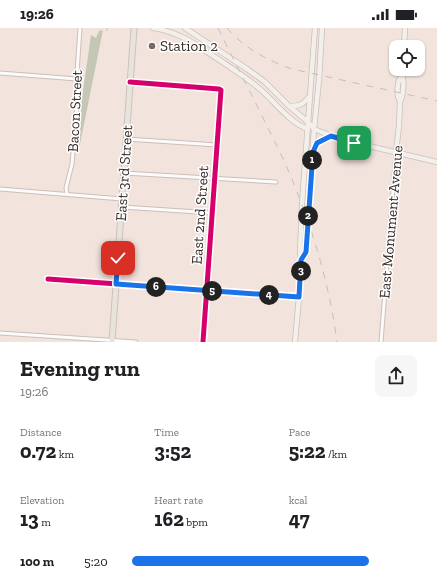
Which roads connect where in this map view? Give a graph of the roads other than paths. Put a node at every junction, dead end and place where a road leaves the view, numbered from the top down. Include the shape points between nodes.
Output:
1 (80, 28) edge
2 (134, 28) edge
3 (153, 28) edge
4 (185, 28) edge
5 (315, 28) edge
6 (322, 28) edge
7 (405, 28) edge
8 (404, 40) edge
9 (0, 73) edge
10 (403, 76) edge
11 (77, 79) junction
12 (130, 82) junction
13 (310, 96) junction
14 (289, 106) junction
15 (308, 122) junction
16 (307, 129) junction
17 (314, 129) junction
18 (331, 136) junction
19 (126, 140) junction
20 (217, 145) junction
21 (313, 152) junction
22 (396, 152) junction
23 (437, 162) edge
24 (124, 173) junction
25 (215, 178) junction
26 (276, 182) dead end
27 (0, 189) edge
28 (68, 194) junction
29 (122, 198) junction
30 (122, 207) junction
31 (213, 213) junction
32 (301, 260) junction
33 (48, 279) dead end
34 (116, 284) junction
35 (207, 291) junction
36 (299, 297) junction
37 (0, 333) edge
38 (112, 341) edge
39 (136, 342) edge
40 (203, 342) edge
41 (296, 342) edge
42 (381, 342) edge

1 - 11 street, Bacon Street
2 - 12 main road, East 3rd Street
3 - 16 main road via 185,38 246,78 287,115
4 - 14 main road via 256,74
5 - 13 main road
6 - 17 main road
7 - 8 main road
9 - 11 street
10 - 22 main road, East Monument Avenue
11 - 28 street, Bacon Street via 72,164 66,188
12 - 19 main road, East 3rd Street
12 - 20 street, East 2nd Street via 220,89
13 - 14 main road via 303,104
13 - 15 main road
14 - 15 main road
15 - 16 main road
15 - 17 main road
16 - 17 main road
16 - 32 main road
17 - 18 main road
17 - 21 main road
18 - 21 main road via 317,143
18 - 22 main road
19 - 20 street
19 - 24 main road, East 3rd Street
20 - 25 street, East 2nd Street
21 - 32 main road via 306,252
22 - 23 main road
22 - 42 street, East Monument Avenue
24 - 25 street
24 - 29 main road, East 3rd Street
25 - 26 street
25 - 31 street, East 2nd Street
27 - 28 street
28 - 29 street
29 - 30 main road, East 3rd Street
30 - 31 street
30 - 34 main road, East 3rd Street
31 - 35 street, East 2nd Street
32 - 36 main road
33 - 34 street
34 - 35 street
34 - 38 main road, East 3rd Street
35 - 36 street
35 - 40 street, East 2nd Street
36 - 41 main road
37 - 38 street
38 - 39 street

